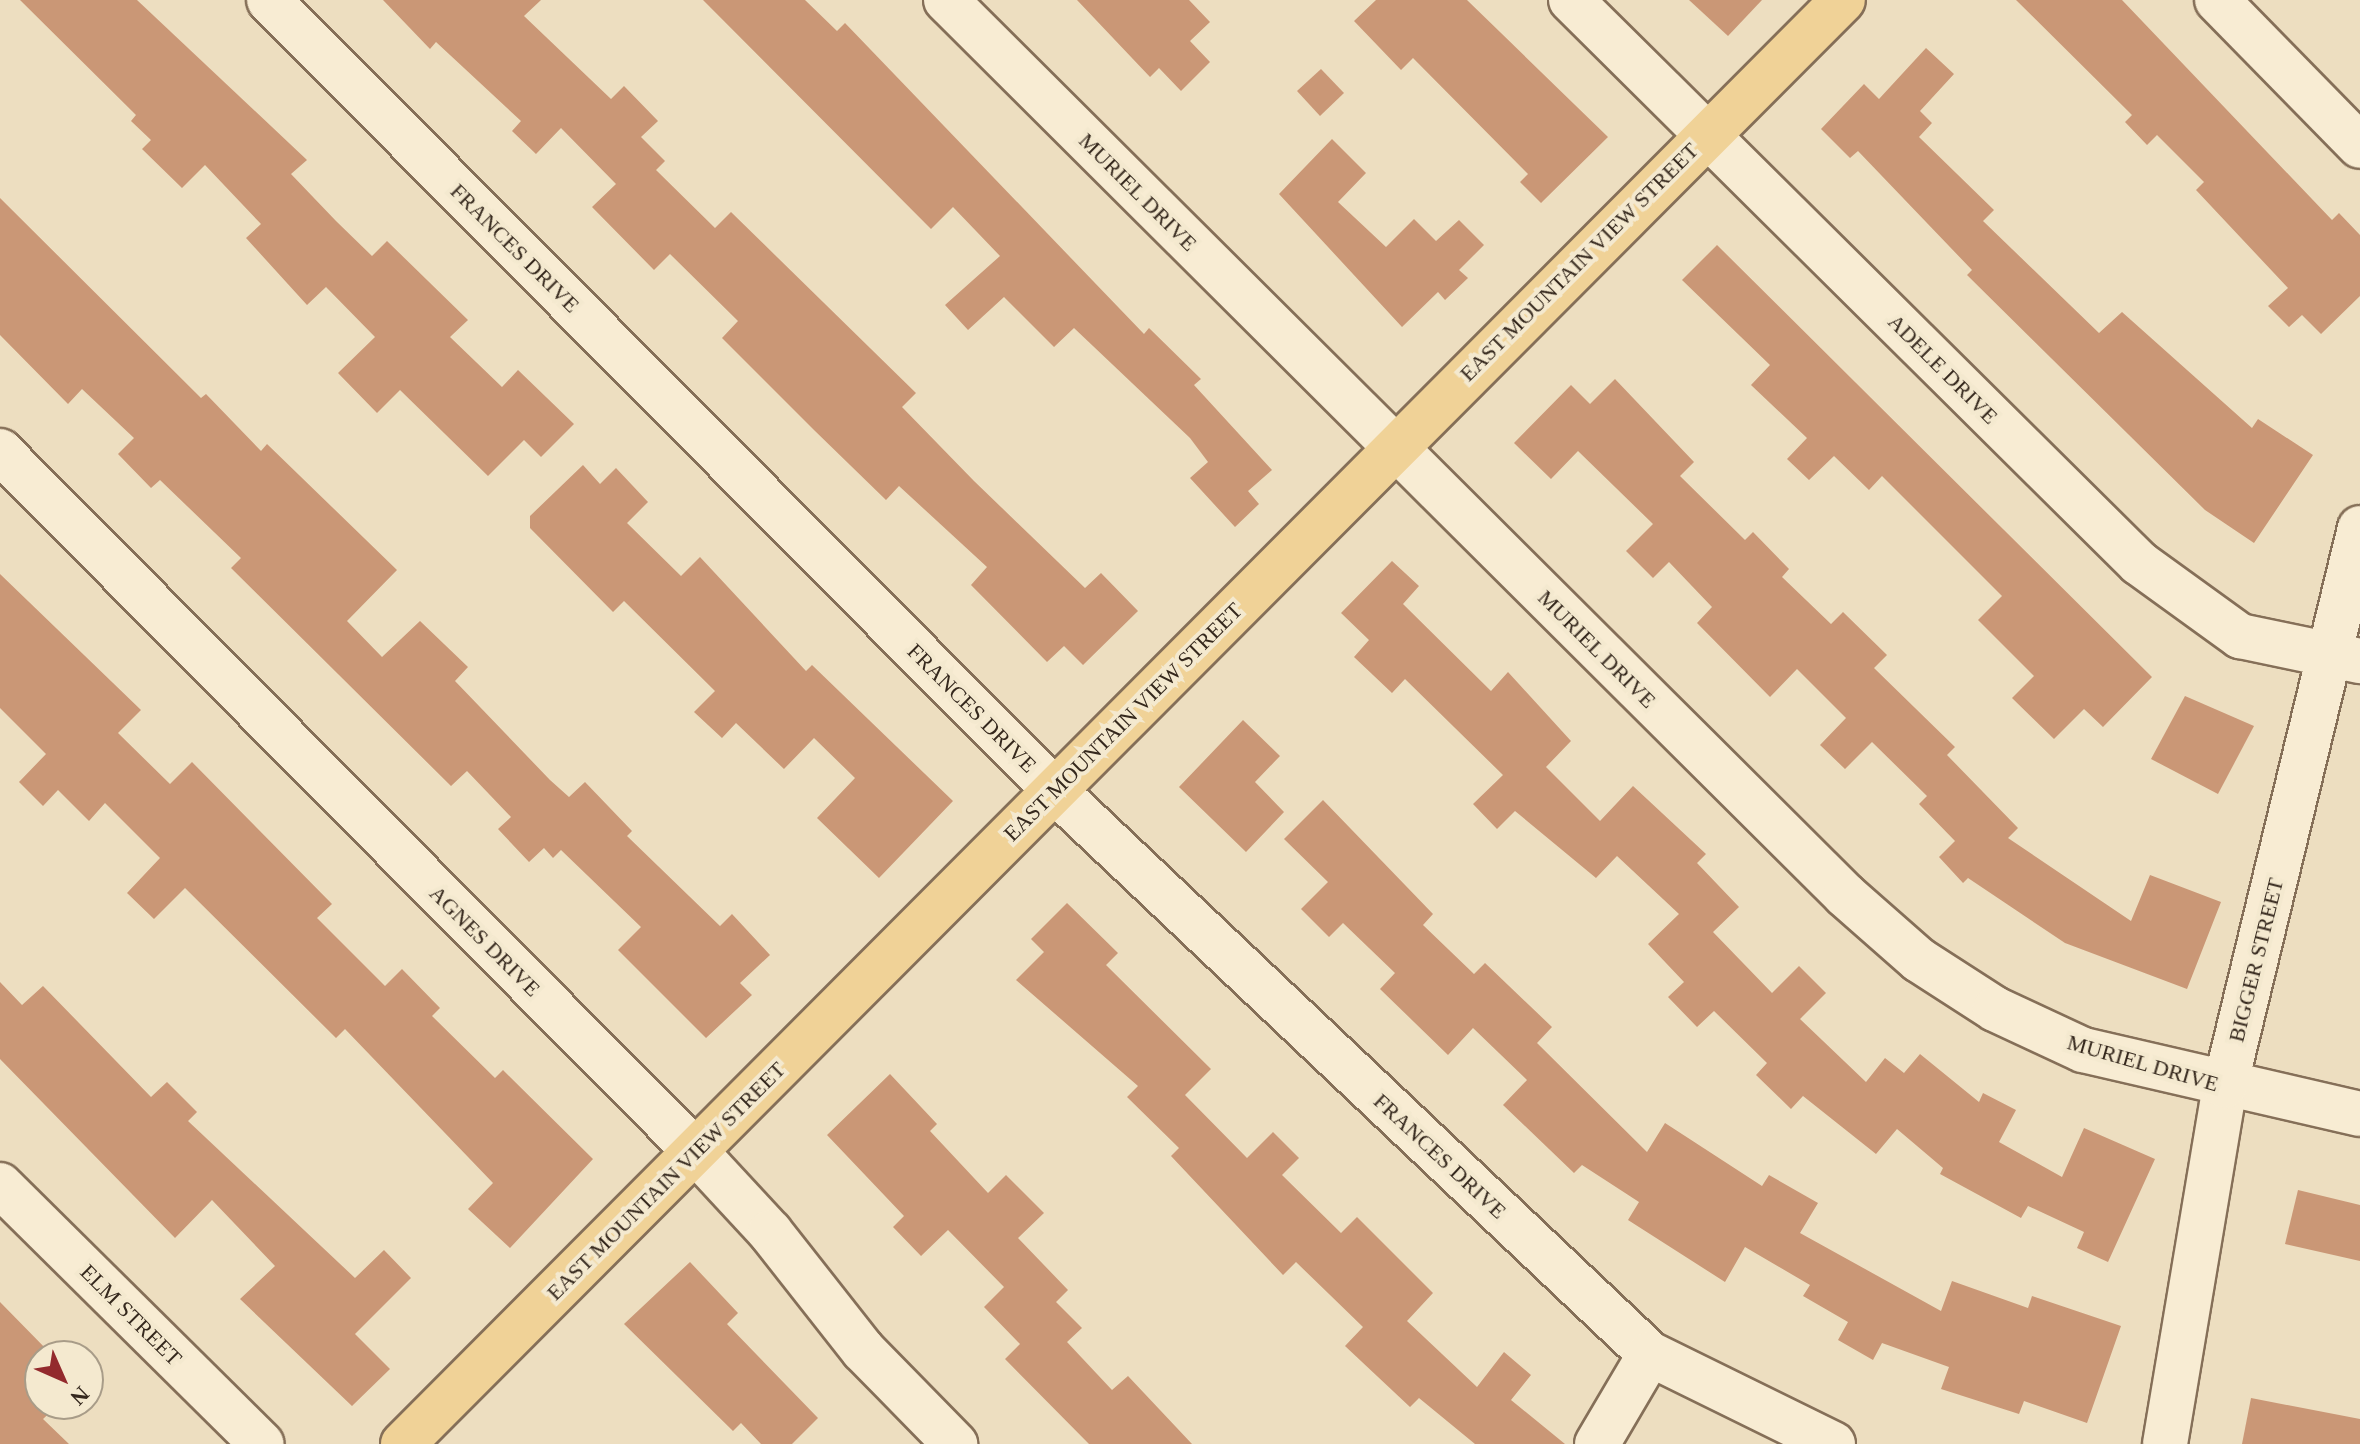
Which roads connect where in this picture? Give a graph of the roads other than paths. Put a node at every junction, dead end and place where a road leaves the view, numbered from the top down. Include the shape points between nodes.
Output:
1 (269, 0) edge
2 (946, 0) edge
3 (1571, 0) edge
4 (1843, 0) edge
5 (2217, 0) edge
6 (1706, 134) junction
7 (2360, 146) edge
8 (1394, 447) junction
9 (0, 451) edge
10 (2360, 528) edge
11 (2346, 658) edge
12 (1055, 791) junction
13 (2225, 1086) junction
14 (2360, 1114) edge
15 (696, 1152) junction
16 (0, 1185) edge
17 (1650, 1354) junction
18 (262, 1444) edge
19 (403, 1444) edge
20 (955, 1444) edge
21 (1597, 1444) edge
22 (1833, 1444) edge
23 (2165, 1444) edge

1 - 12 street, FRANCES DRIVE
2 - 8 street, MURIEL DRIVE
3 - 6 street, ADELE DRIVE
4 - 6 main road, EAST MOUNTAIN VIEW STREET
5 - 7 street
6 - 8 main road, EAST MOUNTAIN VIEW STREET
6 - 11 street, ADELE DRIVE via 2139,563 2240,636
8 - 12 main road, EAST MOUNTAIN VIEW STREET
8 - 13 street, MURIEL DRIVE via 1919,960 1995,1009 2083,1050
9 - 15 street, AGNES DRIVE
10 - 11 street, BIGGER STREET
11 - 13 street, BIGGER STREET
12 - 15 main road, EAST MOUNTAIN VIEW STREET
12 - 17 street, FRANCES DRIVE
13 - 14 street, MURIEL DRIVE
13 - 23 street, BIGGER STREET
15 - 19 main road, EAST MOUNTAIN VIEW STREET
15 - 20 street, AGNES DRIVE via 770,1232 863,1350
16 - 18 street, ELM STREET
17 - 21 street
17 - 22 street, FRANCES DRIVE

